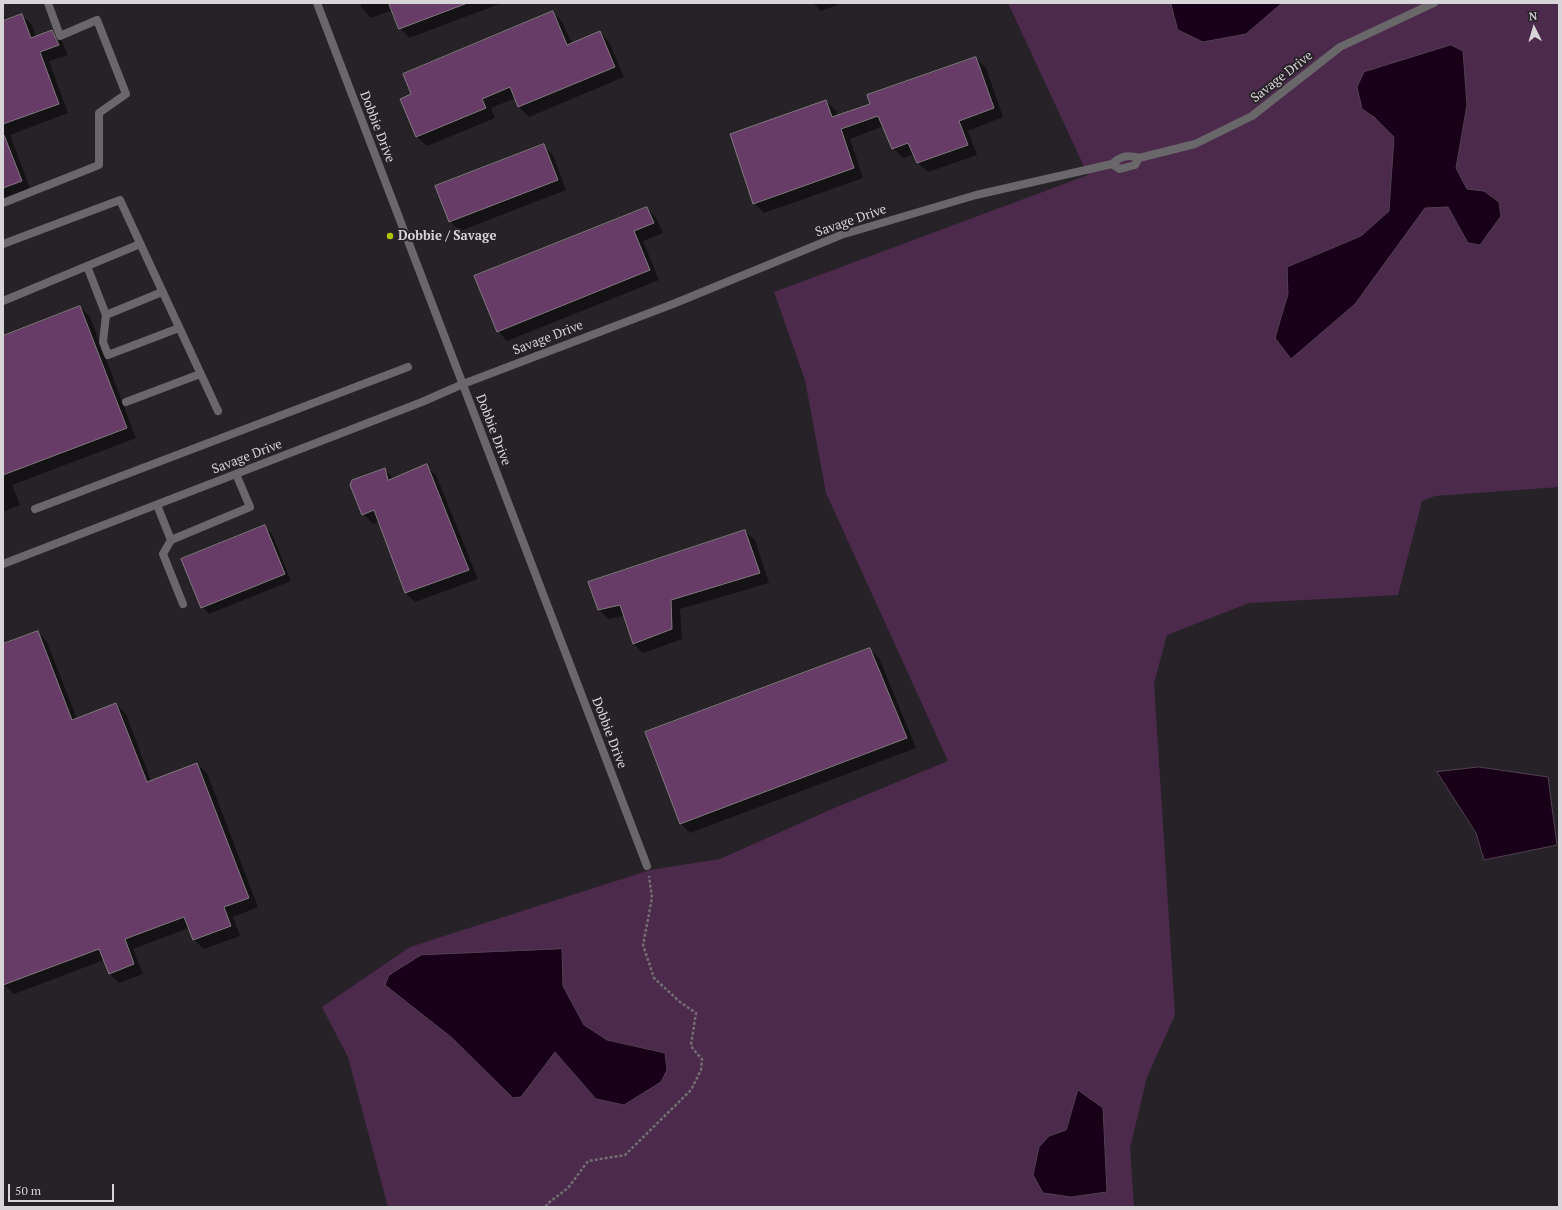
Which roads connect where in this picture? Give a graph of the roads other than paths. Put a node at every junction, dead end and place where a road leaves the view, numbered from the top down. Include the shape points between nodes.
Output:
1 (48, 3) edge
2 (317, 3) edge
3 (1434, 3) edge
4 (3, 203) edge
5 (3, 244) edge
6 (140, 244) junction
7 (87, 266) junction
8 (162, 292) junction
9 (3, 301) edge
10 (106, 315) junction
11 (179, 328) junction
12 (408, 367) dead end
13 (200, 374) junction
14 (462, 384) junction
15 (126, 402) dead end
16 (218, 411) dead end
17 (236, 474) junction
18 (157, 504) junction
19 (35, 509) dead end
20 (171, 540) junction
21 (3, 564) edge
22 (183, 604) dead end
23 (647, 866) road end

1 - 4 street via 60,36 97,20 126,94 99,113 100,165
2 - 14 street, Dobbie Drive
3 - 14 street, Savage Drive via 1340,47 1252,116 1195,144 1139,158 1135,165 1120,169 1112,164 976,195 841,235 673,304
5 - 6 street via 120,200
6 - 7 street
6 - 8 street
7 - 9 street
7 - 10 street
8 - 10 street
8 - 11 street
10 - 11 street via 103,342 108,355
11 - 13 street
12 - 19 street
13 - 15 street
13 - 16 street
14 - 17 street, Savage Drive
14 - 23 street, Dobbie Drive
17 - 18 street, Savage Drive
17 - 20 street via 250,507
18 - 20 street
18 - 21 street, Savage Drive
20 - 22 street via 163,554

